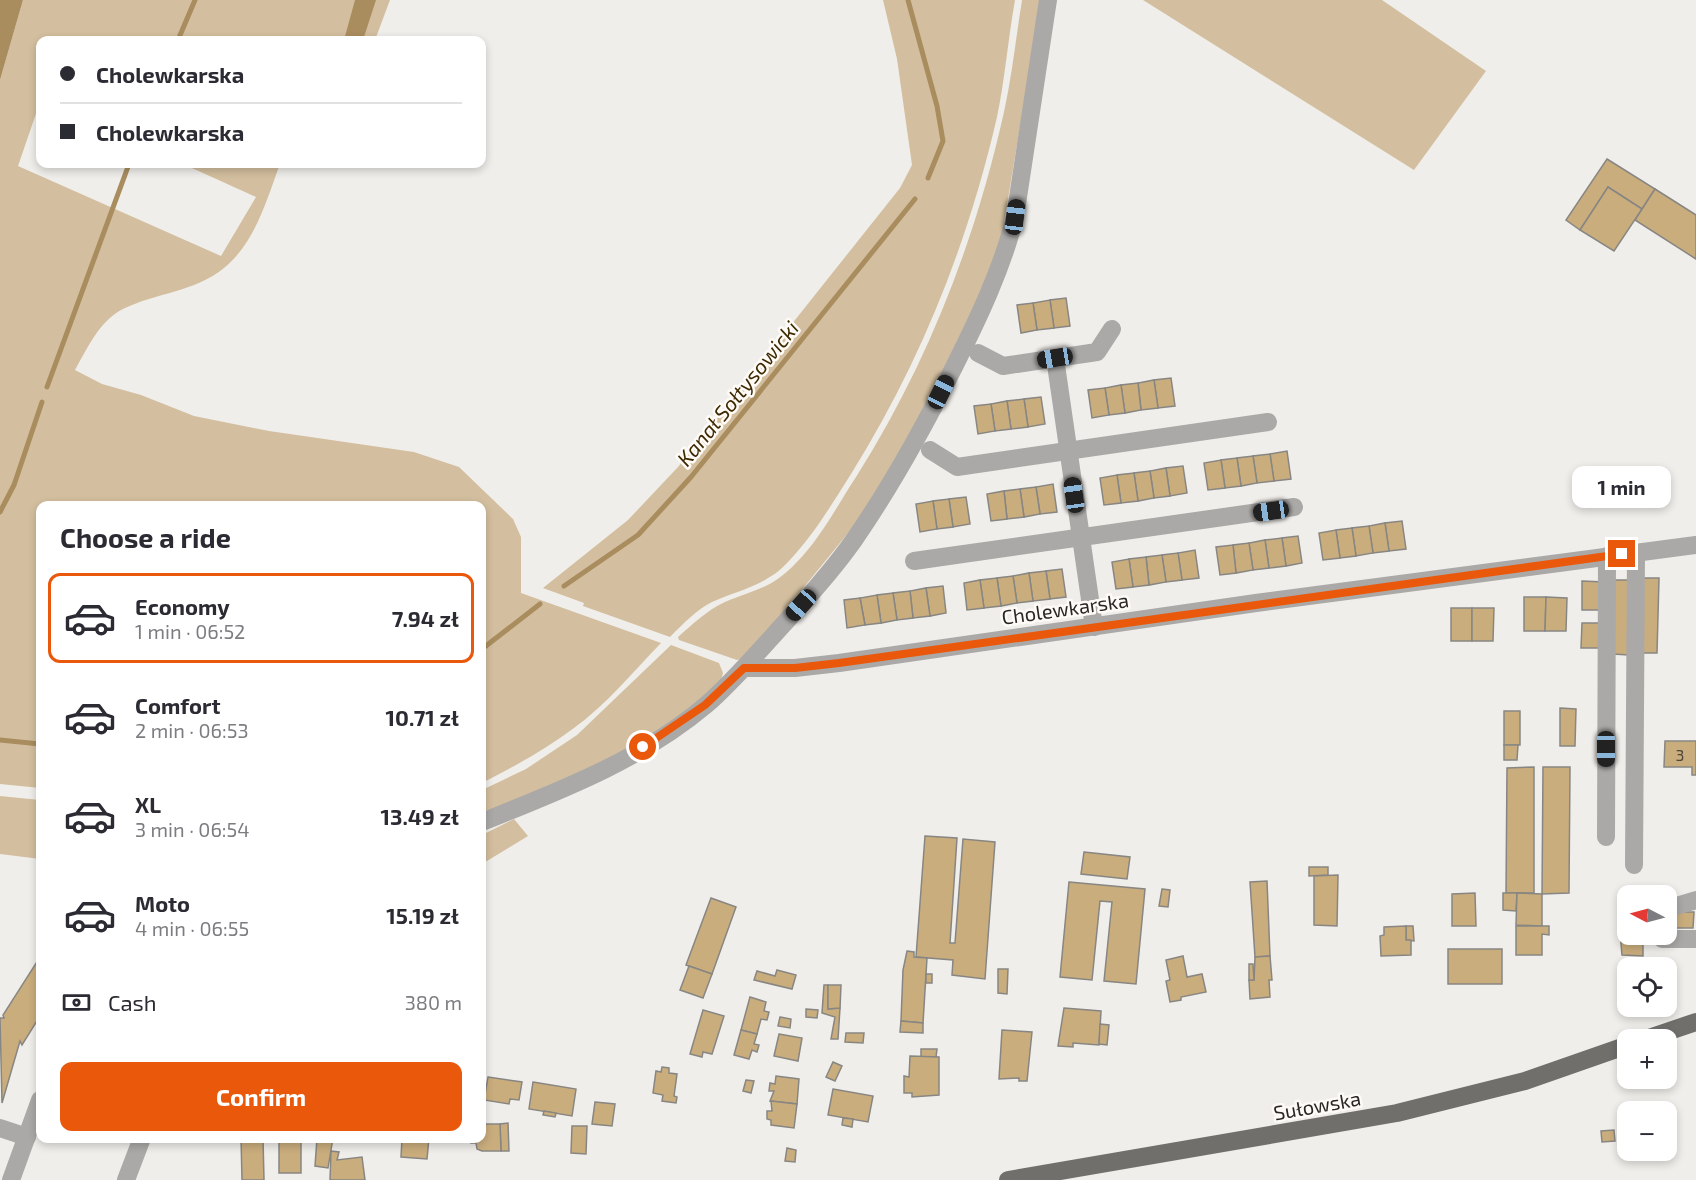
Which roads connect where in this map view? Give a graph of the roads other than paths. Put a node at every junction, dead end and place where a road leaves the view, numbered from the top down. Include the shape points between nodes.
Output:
1 (1048, 0) edge
2 (1112, 329) dead end
3 (978, 353) dead end
4 (1055, 358) junction
5 (1268, 422) dead end
6 (930, 450) dead end
7 (1068, 452) junction
8 (1294, 507) dead end
9 (1080, 537) junction
10 (1696, 545) edge
11 (1636, 553) junction
12 (1608, 556) junction
13 (914, 561) dead end
14 (1094, 627) junction
15 (744, 668) junction
16 (1607, 683) junction
17 (1643, 683) junction
18 (1606, 793) junction
19 (1641, 793) junction
20 (486, 820) edge
21 (1606, 837) dead end
22 (1634, 865) dead end
23 (1696, 900) edge
24 (1677, 906) edge
25 (1677, 939) edge
26 (1696, 939) edge
27 (1696, 1022) edge
28 (1675, 1029) edge
29 (1617, 1049) edge
30 (36, 1111) edge
31 (0, 1128) edge
32 (27, 1137) junction
33 (140, 1143) edge
34 (1018, 1179) edge
35 (11, 1180) edge
36 (126, 1180) edge

1 - 15 street via 1007,251 965,345 920,433 853,541
2 - 4 street via 1097,352
3 - 4 street via 1003,366
4 - 7 street
5 - 7 street
6 - 7 street via 957,467
7 - 9 street
8 - 9 street
9 - 13 street
9 - 14 street
10 - 11 street, Cholewkarska
11 - 12 street, Cholewkarska
11 - 17 street
12 - 14 street, Cholewkarska
12 - 16 street
14 - 15 street, Cholewkarska via 839,663
15 - 20 street via 705,705 663,736 604,770
16 - 17 street
16 - 18 street
17 - 19 street
18 - 19 street
18 - 21 street
19 - 22 street
23 - 24 street
25 - 26 street
27 - 28 main road
29 - 34 main road, Sułowska via 1525,1081 1397,1113
30 - 32 street
31 - 32 street
32 - 35 street
33 - 36 street

